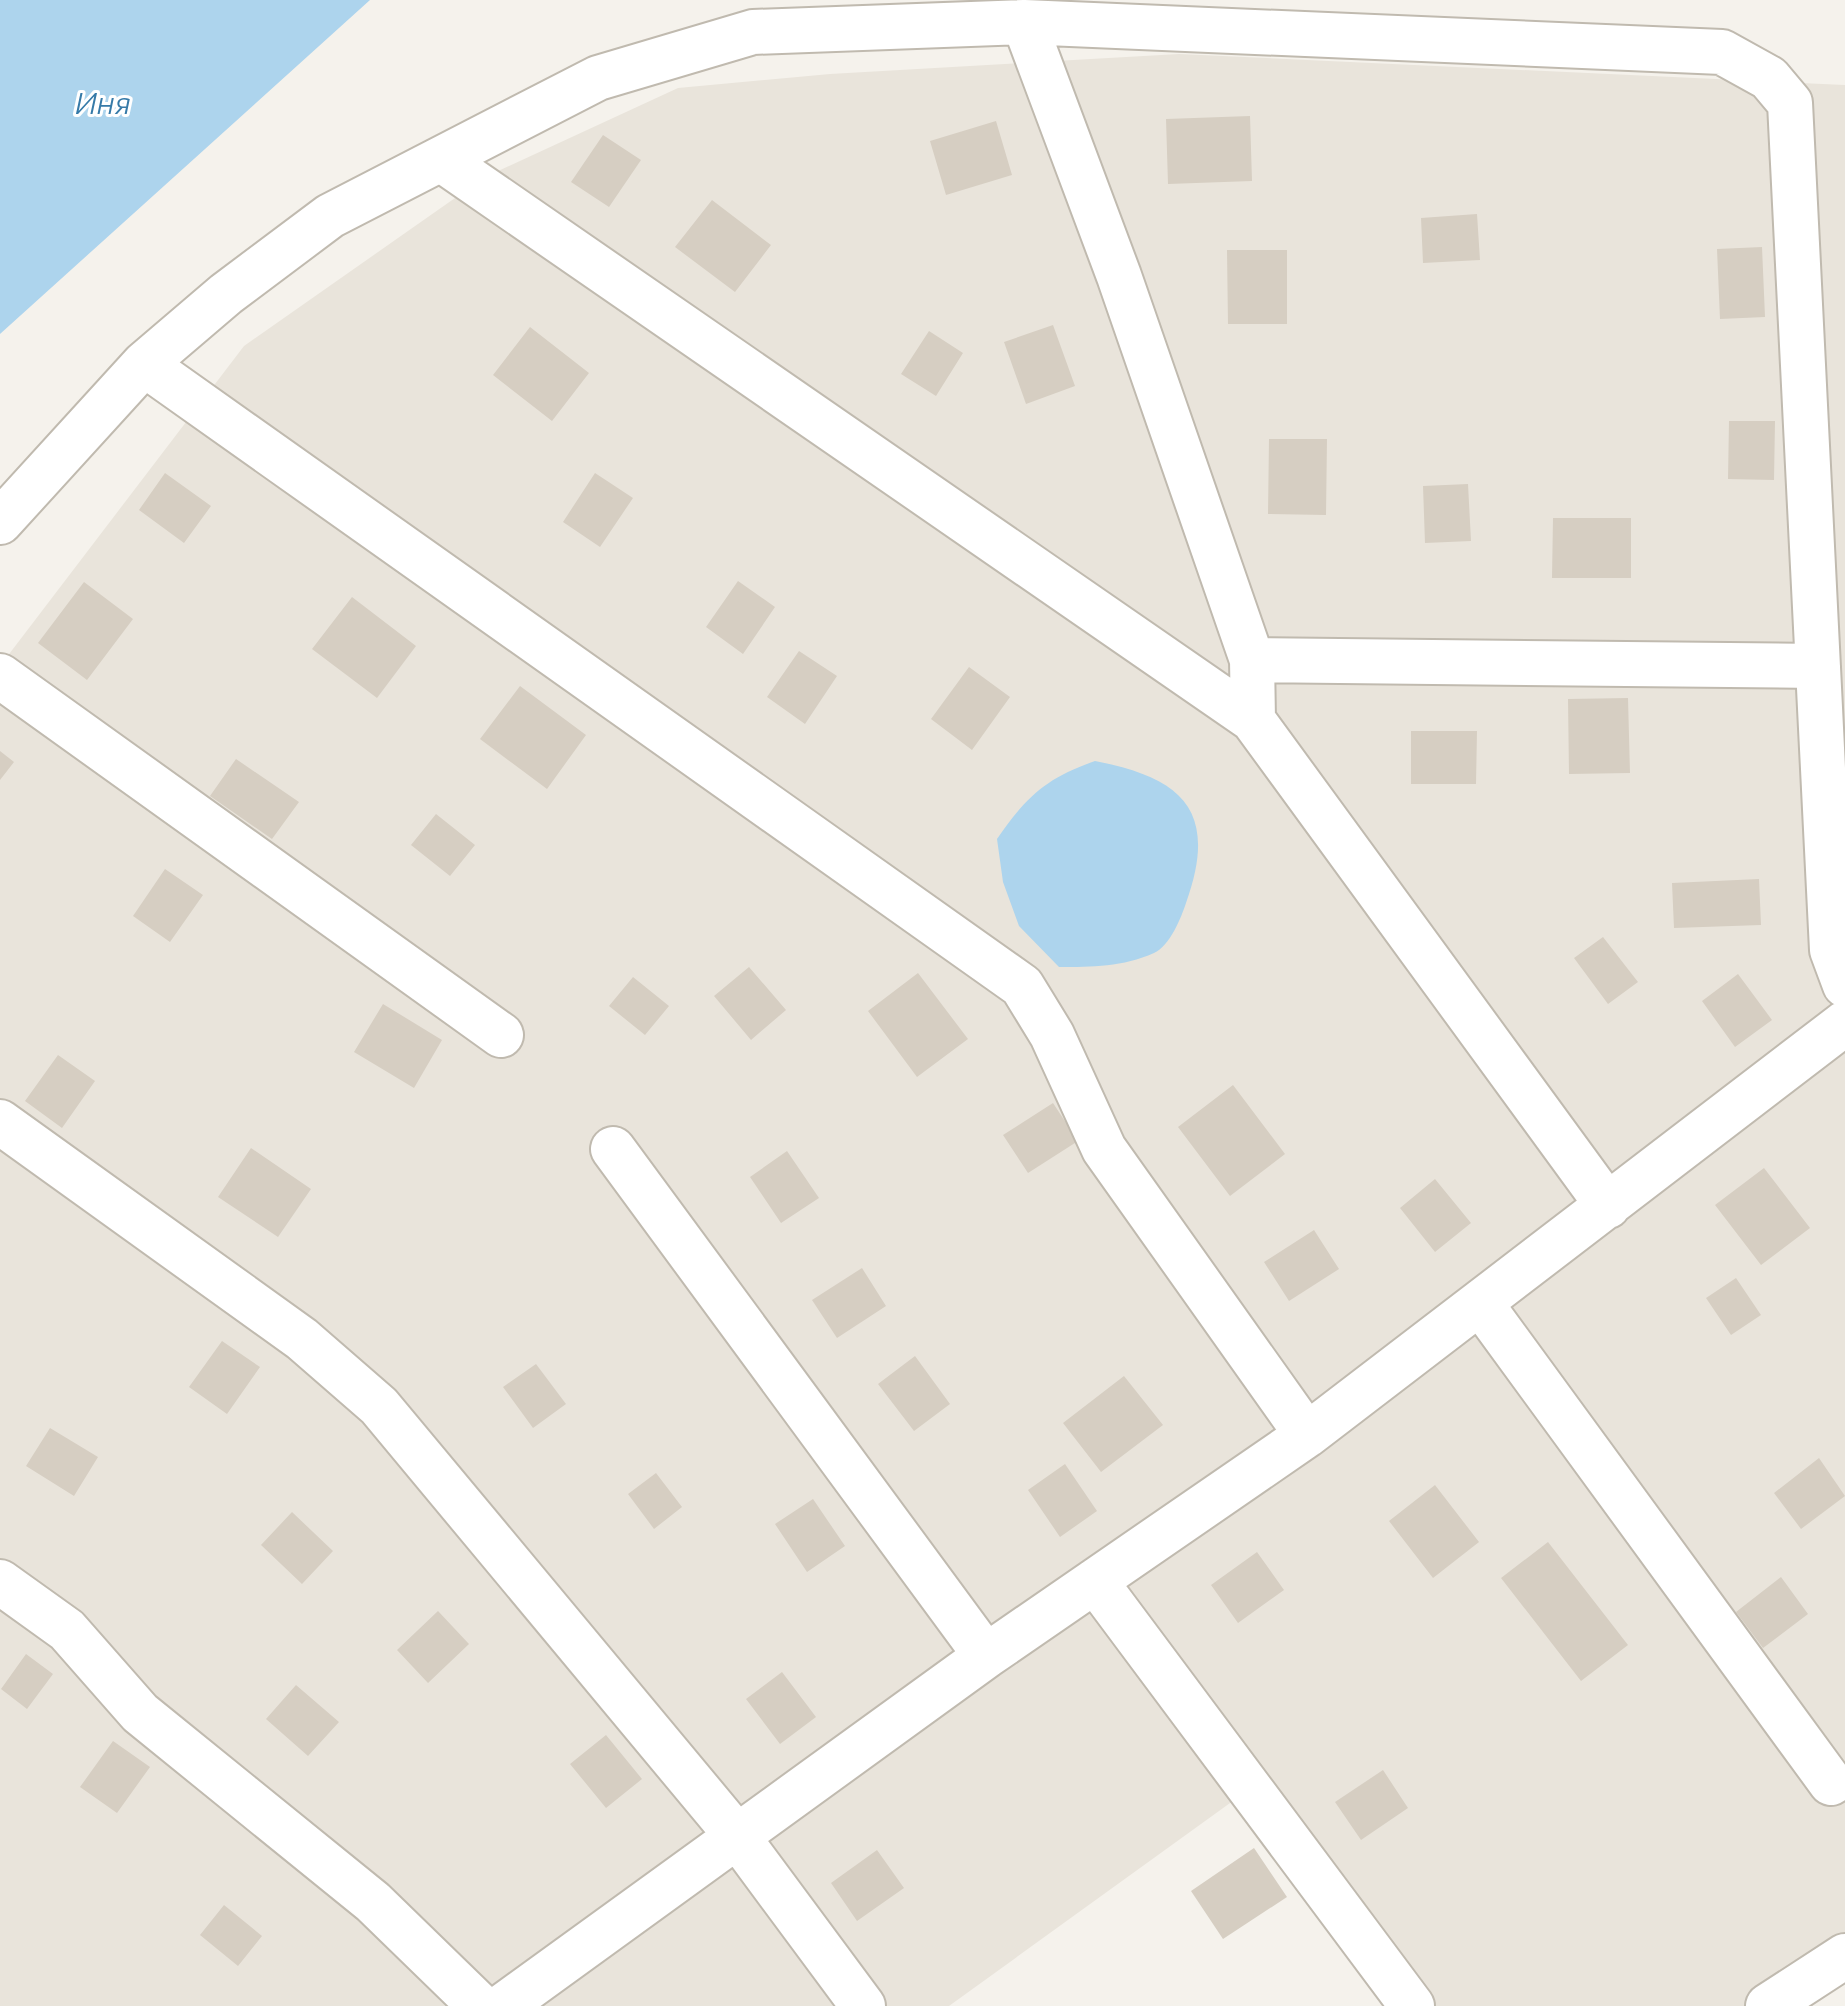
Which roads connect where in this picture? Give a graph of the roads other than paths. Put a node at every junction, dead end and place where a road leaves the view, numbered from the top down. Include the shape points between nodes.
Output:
1 (1024, 22) junction
2 (442, 160) junction
3 (144, 364) junction
4 (0, 522) edge
5 (1252, 660) junction
6 (1818, 666) junction
7 (0, 676) edge
8 (1253, 720) junction
9 (1845, 985) edge
10 (1845, 1023) edge
11 (501, 1035) dead end
12 (0, 1122) edge
13 (613, 1149) dead end
14 (1608, 1206) junction
15 (1481, 1304) junction
16 (1307, 1435) junction
17 (1095, 1581) junction
18 (0, 1582) edge
19 (986, 1656) junction
20 (1831, 1783) dead end
21 (737, 1836) junction
22 (1845, 1956) edge
23 (480, 2006) edge
24 (503, 2006) edge
25 (863, 2006) edge
26 (1412, 2006) edge
27 (1768, 2006) edge

1 - 2 street via 753,32 598,78
1 - 5 street
1 - 6 street via 1722,52 1769,78 1790,103
2 - 3 street via 330,216
2 - 8 street
3 - 4 street
3 - 16 street via 1022,986 1052,1035 1104,1149
5 - 6 street
5 - 8 street
6 - 9 street via 1832,950
7 - 11 street
8 - 14 street
10 - 14 street
12 - 21 street via 302,1339 379,1406
13 - 19 street
14 - 15 street
15 - 16 street
15 - 20 street
16 - 17 street
17 - 19 street
17 - 26 street
18 - 23 street via 67,1630 140,1713 373,1902
19 - 21 street
21 - 24 street
21 - 25 street
22 - 27 street

